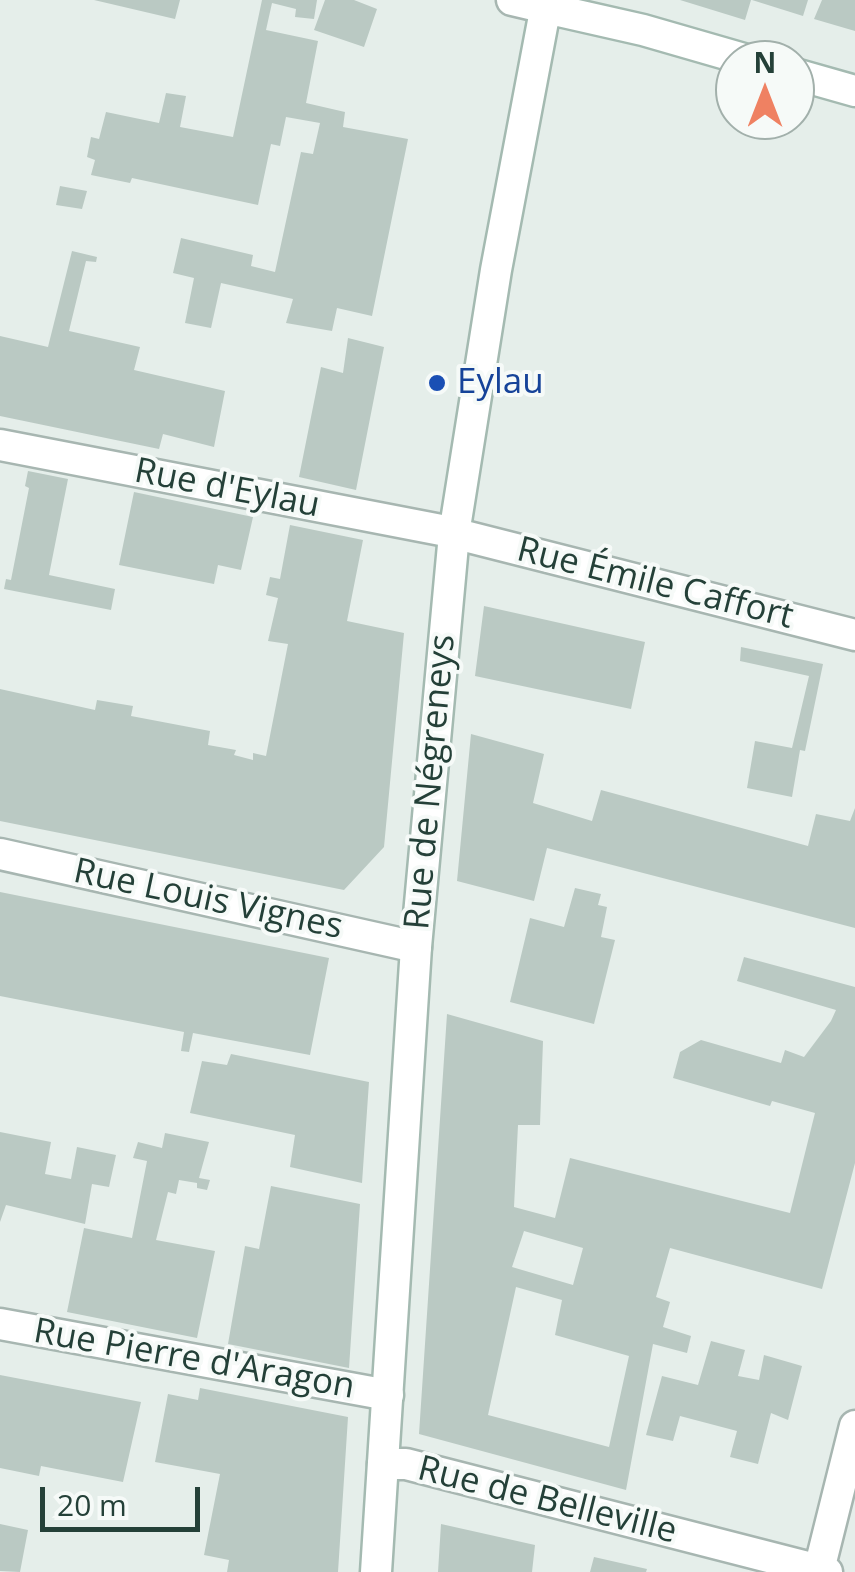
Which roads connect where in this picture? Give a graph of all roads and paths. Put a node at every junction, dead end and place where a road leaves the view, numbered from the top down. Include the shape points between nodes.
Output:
1 (512, 0) edge
2 (546, 4) edge
3 (715, 51) edge
4 (815, 80) edge
5 (855, 91) edge
6 (0, 445) edge
7 (454, 534) junction
8 (855, 635) edge
9 (0, 854) edge
10 (416, 946) junction
11 (0, 1324) edge
12 (388, 1396) junction
13 (855, 1426) edge
14 (383, 1464) junction
15 (823, 1571) edge
16 (376, 1572) edge

1 - 2 street
2 - 3 street
2 - 7 street, Rue de Négreneys
4 - 5 street
6 - 7 street, Rue d'Eylau
7 - 8 street, Rue Émile Caffort
7 - 10 street, Rue de Négreneys
9 - 10 street, Rue Louis Vignes
10 - 12 street, Rue de Négreneys
11 - 12 street, Rue Pierre d'Aragon
12 - 14 street, Rue de Négreneys
13 - 15 street
14 - 15 street, Rue de Belleville via 406,1464
14 - 16 street, Rue de Négreneys

